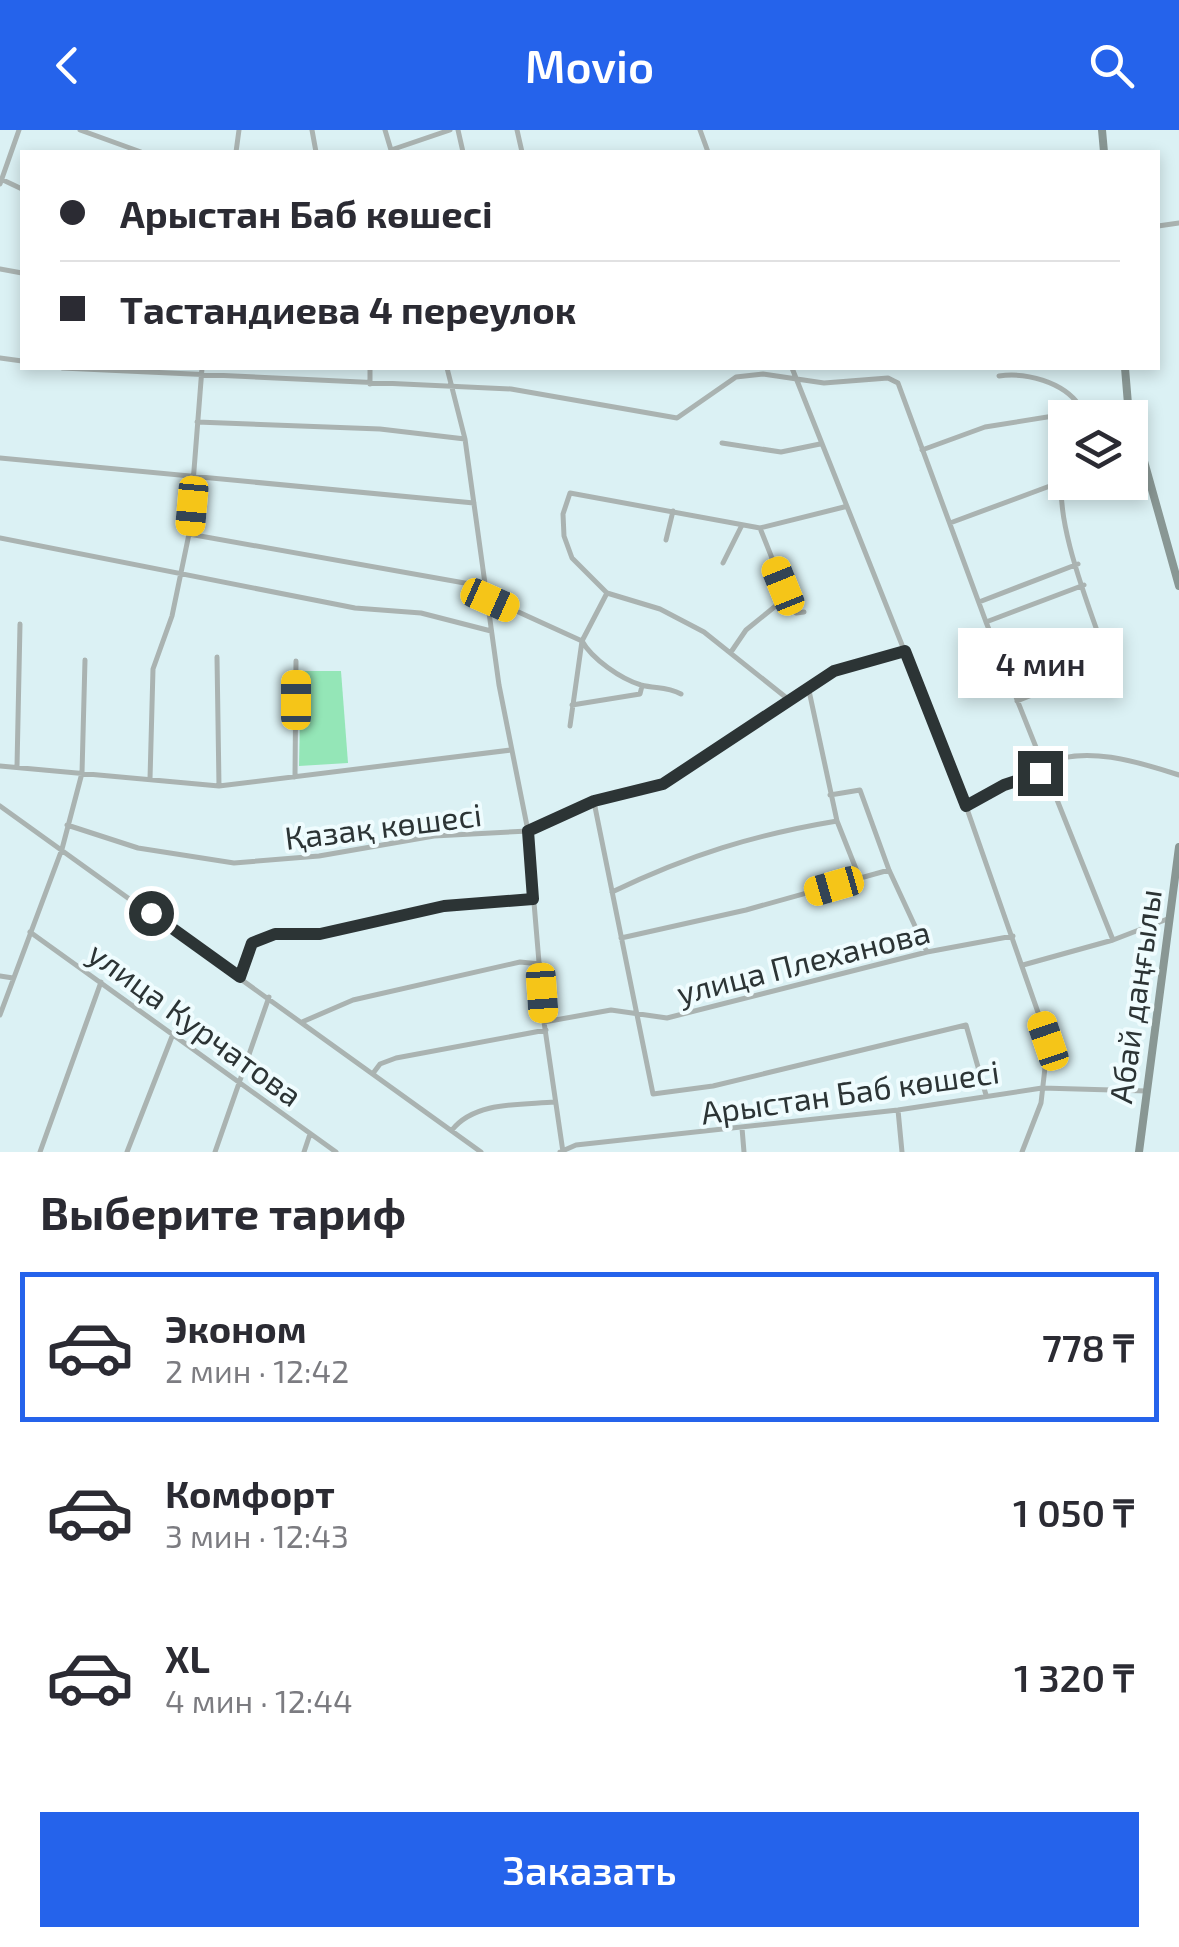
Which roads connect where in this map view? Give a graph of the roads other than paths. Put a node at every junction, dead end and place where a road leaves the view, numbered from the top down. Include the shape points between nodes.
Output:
1 (19, 130) edge
2 (80, 130) edge
3 (450, 130) edge
4 (136, 150) edge
5 (395, 150) edge
6 (0, 181) edge
7 (97, 370) edge
8 (202, 370) edge
9 (370, 370) edge
10 (447, 370) edge
11 (793, 370) edge
12 (1124, 370) edge
13 (201, 376) junction
14 (999, 376) dead end
15 (796, 380) junction
16 (370, 384) junction
17 (452, 387) junction
18 (1075, 400) edge
19 (1128, 400) edge
20 (1048, 420) edge
21 (197, 422) junction
22 (465, 439) junction
23 (722, 443) dead end
24 (820, 444) junction
25 (922, 450) junction
26 (0, 458) edge
27 (1148, 475) edge
28 (195, 478) junction
29 (1048, 487) edge
30 (1062, 500) edge
31 (474, 503) junction
32 (844, 507) junction
33 (673, 511) junction
34 (950, 523) junction
35 (741, 527) junction
36 (760, 528) junction
37 (190, 534) junction
38 (0, 538) edge
39 (666, 540) dead end
40 (723, 563) dead end
41 (1078, 564) junction
42 (181, 573) junction
43 (1084, 585) junction
44 (1179, 586) edge
45 (488, 587) junction
46 (607, 593) junction
47 (490, 600) junction
48 (783, 600) junction
49 (979, 602) junction
50 (804, 612) dead end
51 (986, 622) junction
52 (20, 624) dead end
53 (490, 631) junction
54 (582, 641) junction
55 (905, 651) junction
56 (731, 652) junction
57 (217, 657) dead end
58 (85, 660) dead end
59 (296, 661) dead end
60 (642, 685) junction
61 (808, 686) junction
62 (681, 694) dead end
63 (788, 699) junction
64 (1018, 701) junction
65 (572, 705) junction
66 (570, 726) dead end
67 (511, 750) junction
68 (0, 766) edge
69 (18, 767) junction
70 (1044, 768) junction
71 (82, 772) junction
72 (1179, 775) edge
73 (295, 777) junction
74 (150, 780) junction
75 (219, 786) junction
76 (830, 795) junction
77 (594, 801) junction
78 (0, 806) edge
79 (966, 806) junction
80 (837, 822) junction
81 (67, 826) junction
82 (528, 831) junction
83 (1179, 847) edge
84 (62, 849) junction
85 (889, 870) junction
86 (860, 878) junction
87 (611, 892) junction
88 (533, 899) junction
89 (1170, 918) junction
90 (30, 932) junction
91 (1013, 936) junction
92 (621, 938) junction
93 (1113, 940) junction
94 (927, 952) junction
95 (540, 964) junction
96 (1023, 965) junction
97 (0, 976) edge
98 (240, 977) junction
99 (14, 978) junction
100 (101, 982) junction
101 (269, 997) junction
102 (0, 1014) edge
103 (635, 1014) junction
104 (302, 1022) junction
105 (545, 1026) junction
106 (172, 1034) junction
107 (374, 1072) junction
108 (240, 1083) junction
109 (1042, 1088) junction
110 (1147, 1091) junction
111 (986, 1095) junction
112 (555, 1102) junction
113 (898, 1110) junction
114 (742, 1128) junction
115 (452, 1130) junction
116 (310, 1134) junction
117 (627, 1143) junction
118 (562, 1151) edge
119 (40, 1152) edge
120 (127, 1152) edge
121 (214, 1152) edge
122 (304, 1152) edge
123 (336, 1152) edge
124 (481, 1152) edge
125 (629, 1152) edge
126 (744, 1152) edge
127 (902, 1152) edge
128 (1022, 1152) edge
129 (1138, 1152) edge

1 - 6 street
2 - 4 street
3 - 5 street
7 - 13 street
8 - 13 street
9 - 16 street
10 - 17 street
11 - 15 street
12 - 19 street
13 - 16 street
13 - 21 street
14 - 18 street via 1016,374
15 - 17 street via 736,377 677,418 512,389
15 - 24 street
15 - 25 street via 898,383
16 - 17 street
17 - 22 street
20 - 25 street via 985,427
21 - 22 street
21 - 28 street
22 - 31 street
23 - 24 street via 781,452
24 - 32 street
25 - 34 street
26 - 28 street
27 - 44 street
28 - 31 street
28 - 37 street
29 - 34 street
30 - 41 street
31 - 45 street
32 - 36 street
32 - 55 street
33 - 35 street
33 - 39 street
33 - 46 street via 570,493 563,514 572,558
34 - 49 street
35 - 36 street
35 - 40 street
36 - 48 street
37 - 42 street
37 - 45 street
38 - 42 street
41 - 43 street
41 - 49 street
42 - 53 street
42 - 74 street via 153,670
43 - 51 street
43 - 64 street via 1109,664
45 - 47 street
46 - 54 street
46 - 56 street via 660,609
47 - 53 street
47 - 54 street
48 - 50 street
48 - 56 street
49 - 51 street
51 - 64 street
52 - 69 street
53 - 67 street
54 - 60 street via 590,654
54 - 65 street
55 - 61 street, Қазақ көшесі via 834,671
55 - 79 street
56 - 63 street
57 - 75 street
58 - 71 street
59 - 73 street
60 - 62 street via 665,685
60 - 65 street via 640,694 628,698
61 - 63 street, Қазақ көшесі
61 - 76 street
63 - 77 street, Қазақ көшесі via 663,784
64 - 70 street
65 - 66 street
67 - 73 street
67 - 82 street
68 - 69 street
69 - 71 street
70 - 72 street via 1054,760 1104,757
70 - 79 street
70 - 93 street
71 - 74 street
71 - 81 street
73 - 75 street
74 - 75 street
76 - 80 street
76 - 85 street via 860,790
77 - 82 street, Қазақ көшесі
77 - 87 street
78 - 84 street
79 - 91 street
80 - 86 street
80 - 87 street via 760,834 686,857
81 - 82 street, Қазақ көшесі via 138,848 234,863 434,836
81 - 84 street
82 - 88 street
83 - 89 street, Абай даңғылы
84 - 90 street
84 - 98 street
85 - 86 street
85 - 94 street
86 - 92 street
87 - 92 street
88 - 95 street
88 - 98 street via 444,906 320,934 266,937 252,943
89 - 93 street
89 - 110 street, Абай даңғылы
90 - 99 street
90 - 100 street, улица Курчатова
91 - 94 street, улица Плеханова
91 - 96 street
92 - 103 street
93 - 96 street
94 - 103 street, улица Плеханова via 667,1018
95 - 104 street via 520,962 354,1000
95 - 105 street
96 - 109 street via 1048,1041
97 - 99 street
98 - 101 street
99 - 102 street
100 - 106 street, улица Курчатова
100 - 119 street
101 - 104 street
101 - 108 street
103 - 105 street, улица Плеханова via 611,1010
103 - 111 street via 653,1094 713,1086 966,1025
104 - 107 street
105 - 107 street, улица Плеханова via 396,1058
105 - 112 street
106 - 108 street, улица Курчатова
106 - 120 street
107 - 115 street
108 - 116 street, улица Курчатова
108 - 121 street
109 - 110 street, Арыстан Баб көшесі
109 - 111 street, Арыстан Баб көшесі
109 - 128 street
110 - 129 street, Абай даңғылы
111 - 113 street, Арыстан Баб көшесі
112 - 115 street via 481,1111 461,1118
112 - 118 street
113 - 114 street, Арыстан Баб көшесі
113 - 127 street
114 - 117 street, Арыстан Баб көшесі
114 - 126 street
115 - 124 street
116 - 122 street
116 - 123 street, улица Курчатова
117 - 118 street, Арыстан Баб көшесі
117 - 125 street

